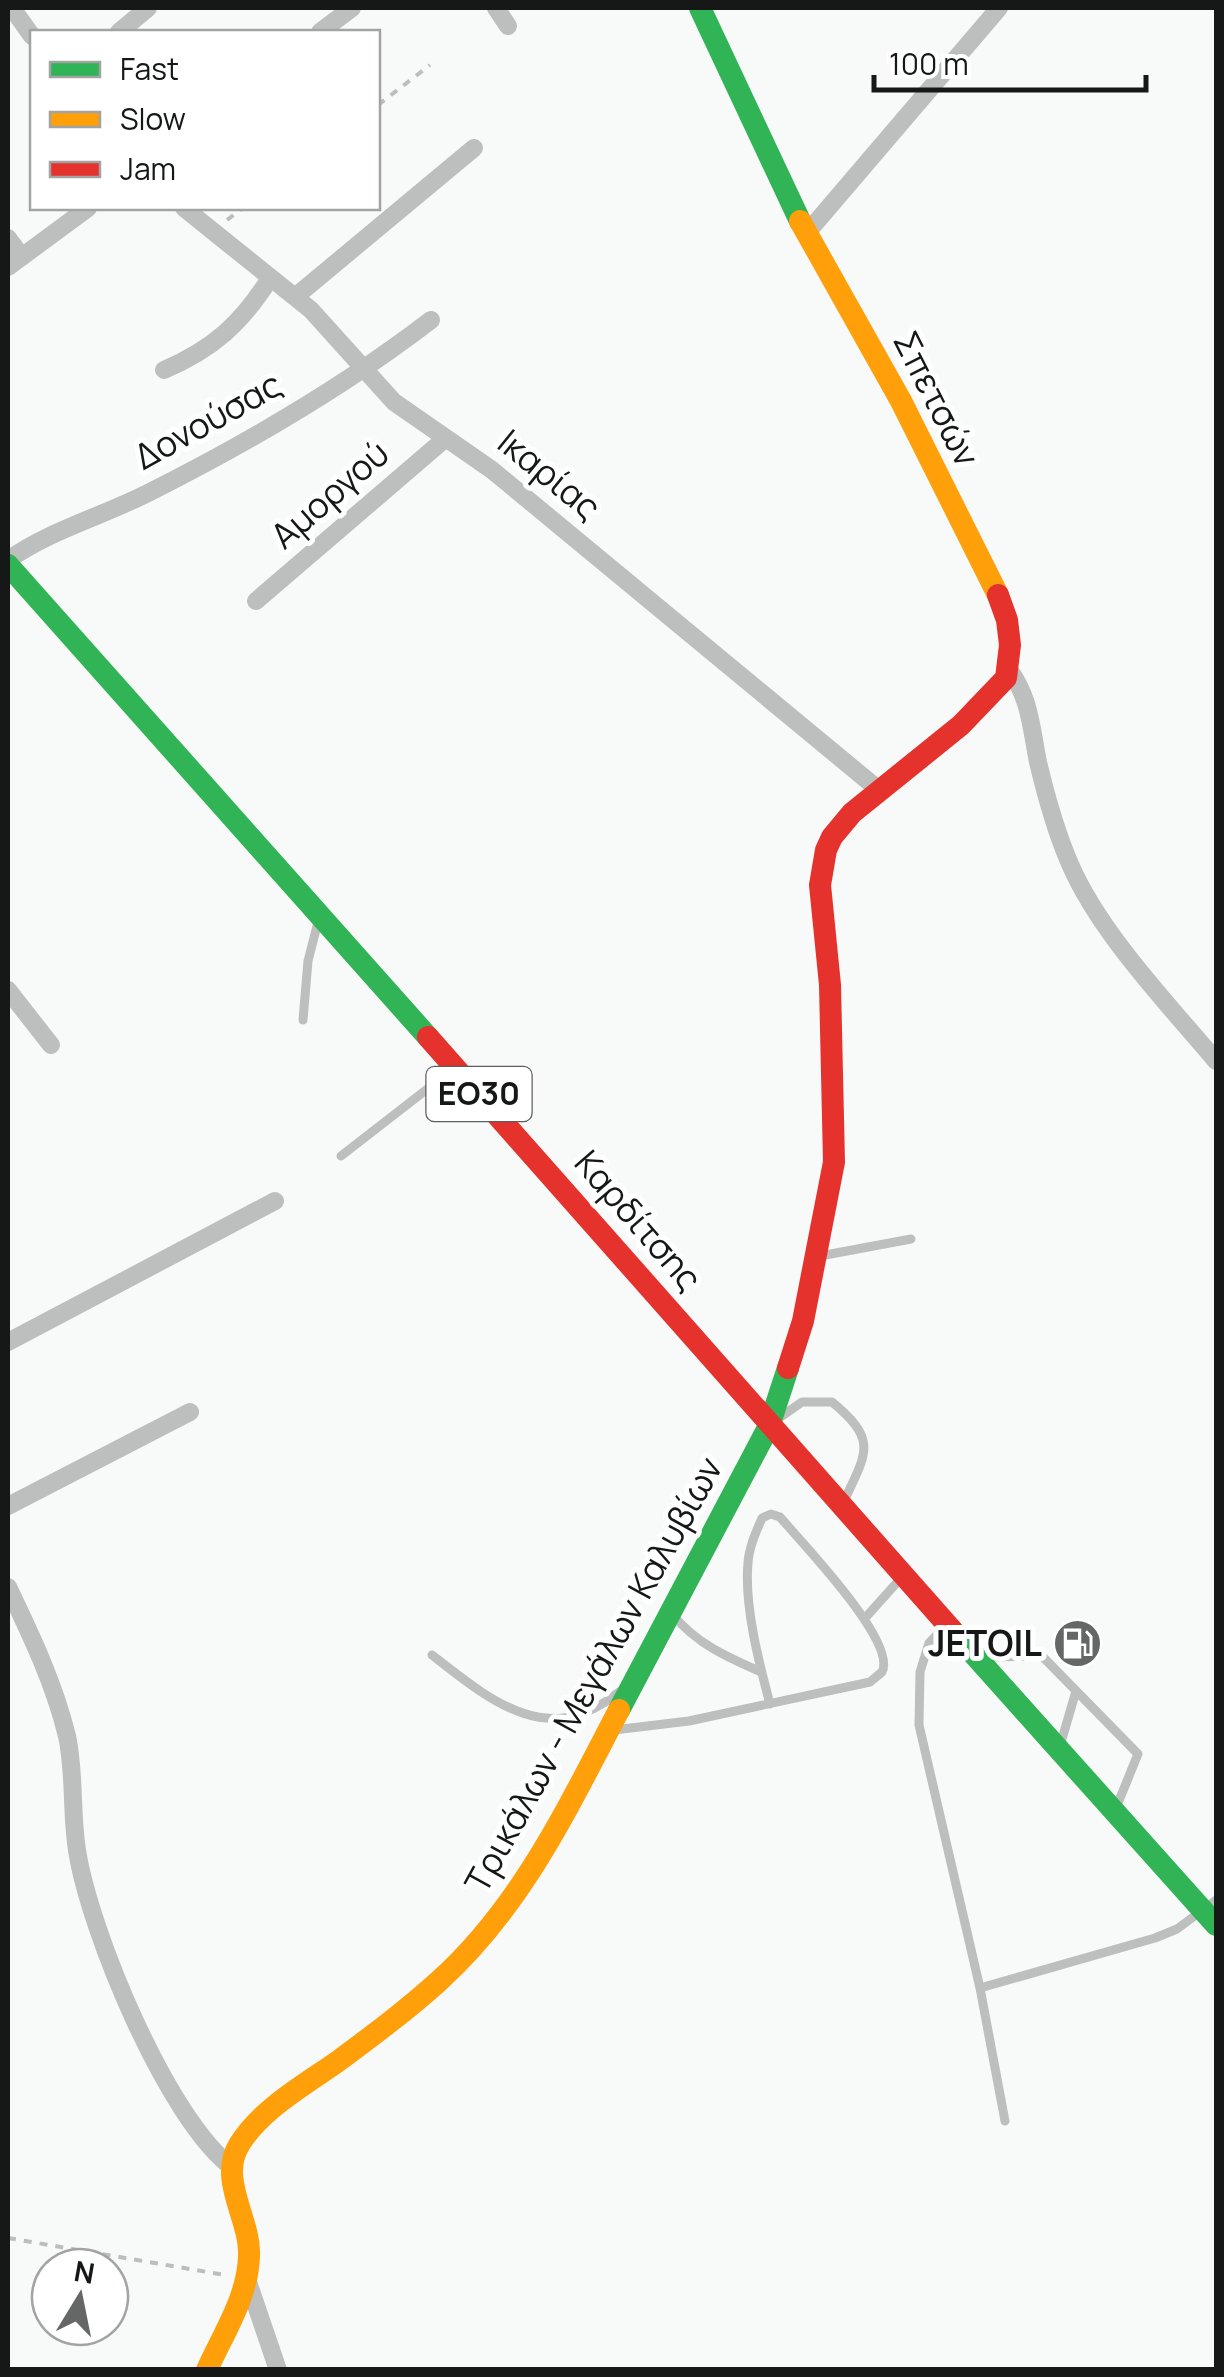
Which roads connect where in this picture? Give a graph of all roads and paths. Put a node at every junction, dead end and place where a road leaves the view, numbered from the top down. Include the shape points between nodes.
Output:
1 (12, 8) edge
2 (148, 8) edge
3 (352, 8) edge
4 (496, 8) edge
5 (700, 8) edge
6 (999, 8) edge
7 (508, 26) dead end
8 (122, 30) edge
9 (323, 30) edge
10 (30, 33) edge
11 (430, 65) dead end
12 (380, 103) edge
13 (474, 148) dead end
14 (85, 210) edge
15 (186, 210) edge
16 (806, 234) junction
17 (8, 238) edge
18 (15, 262) edge
19 (270, 278) junction
20 (296, 297) junction
21 (431, 320) dead end
22 (361, 369) junction
23 (164, 370) dead end
24 (446, 438) junction
25 (8, 562) edge
26 (256, 601) dead end
27 (1008, 668) junction
28 (880, 790) junction
29 (321, 915) junction
30 (8, 990) edge
31 (303, 1020) dead end
32 (52, 1045) dead end
33 (1216, 1061) edge
34 (455, 1067) junction
35 (341, 1156) dead end
36 (276, 1201) dead end
37 (911, 1239) dead end
38 (817, 1256) junction
39 (8, 1342) edge
40 (190, 1412) dead end
41 (769, 1426) junction
42 (8, 1506) edge
43 (841, 1506) junction
44 (904, 1574) junction
45 (8, 1587) edge
46 (671, 1613) junction
47 (866, 1617) junction
48 (949, 1623) junction
49 (432, 1655) dead end
50 (980, 1657) junction
51 (761, 1672) junction
52 (637, 1678) junction
53 (1076, 1691) junction
54 (770, 1704) junction
55 (609, 1731) junction
56 (1060, 1748) junction
57 (1115, 1811) junction
58 (1212, 1912) edge
59 (980, 1988) junction
60 (1005, 2121) dead end
61 (233, 2168) junction
62 (8, 2238) edge
63 (247, 2278) junction
64 (207, 2370) edge
65 (278, 2370) edge

1 - 10 street
2 - 8 street
3 - 9 street
4 - 7 street
5 - 16 street, Σπετσών
6 - 16 street
11 - 12 path
13 - 20 street
14 - 18 street
15 - 19 street, Ικαρίας
16 - 27 street, Σπετσών via 997,591 1007,620
17 - 18 street
19 - 20 street, Ικαρίας
19 - 23 street via 233,328
20 - 22 street, Ικαρίας
21 - 22 street, Δονούσας
22 - 24 street, Ικαρίας
22 - 25 street, Δονούσας via 222,456 50,534
24 - 26 street, Αμοργού
24 - 28 street, Ικαρίας
25 - 29 street, Καρδίτσης / ΕΟ30
27 - 28 street via 998,691
27 - 33 street via 1027,700 1048,802 1083,892
28 - 38 street, Τρικάλων - Μεγάλων Καλυβίων via 832,837 822,868 834,1162
29 - 31 lane via 308,961
29 - 34 street, Καρδίτσης / ΕΟ30
30 - 32 street
34 - 35 lane
34 - 41 street, Καρδίτσης / ΕΟ30
36 - 39 street
37 - 38 lane
38 - 41 street, Τρικάλων - Μεγάλων Καλυβίων
40 - 42 street
41 - 43 street, Καρδίτσης / ΕΟ30
41 - 43 lane via 802,1402 832,1402 856,1422 865,1443
41 - 46 street, Τρικάλων - Μεγάλων Καλυβίων
43 - 44 street, Καρδίτσης / ΕΟ30
44 - 47 lane
44 - 48 street, Καρδίτσης / ΕΟ30
45 - 61 street via 40,1654 68,1740 82,1879 110,1964 194,2130
46 - 51 lane via 717,1653
46 - 52 street, Τρικάλων - Μεγάλων Καλυβίων
47 - 51 lane via 780,1517 762,1518 748,1560
47 - 54 lane via 884,1659 882,1672 870,1682
48 - 50 street, Καρδίτσης / ΕΟ30
48 - 59 lane via 925,1654 918,1725
49 - 52 lane via 490,1701 554,1719 598,1708
50 - 53 lane via 1042,1656
50 - 56 street, Καρδίτσης / ΕΟ30
51 - 54 lane
52 - 55 street, Τρικάλων - Μεγάλων Καλυβίων
53 - 56 lane
53 - 57 lane via 1138,1754
54 - 55 lane
55 - 61 street, Τρικάλων - Μεγάλων Καλυβίων via 536,1866 488,1936 434,1989 253,2128 237,2147
56 - 57 street, Καρδίτσης / ΕΟ30
57 - 58 street, Καρδίτσης / ΕΟ30
58 - 59 lane via 1155,1938
59 - 60 lane
61 - 63 street via 249,2239
62 - 63 path
63 - 64 street
63 - 65 street

